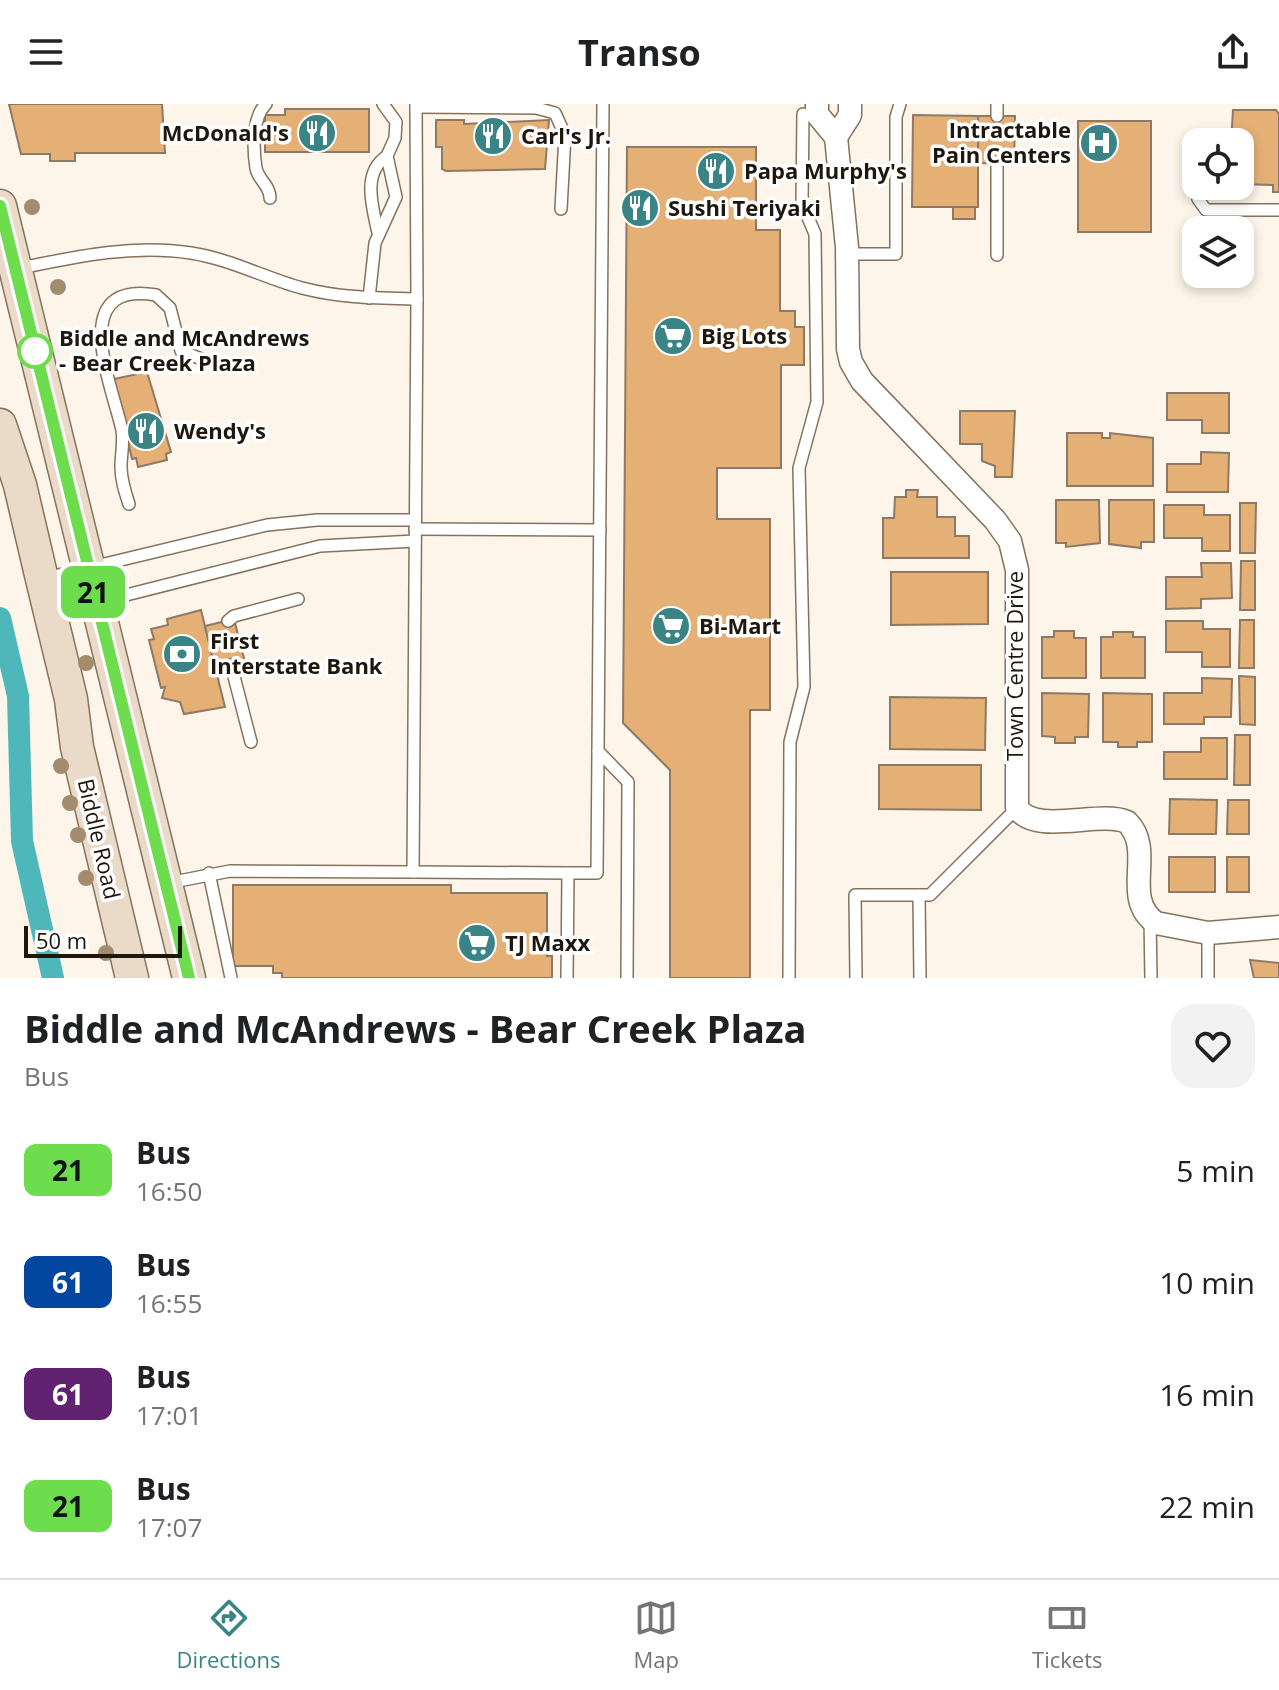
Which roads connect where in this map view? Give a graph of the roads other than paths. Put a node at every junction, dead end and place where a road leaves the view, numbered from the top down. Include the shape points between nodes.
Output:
1 (266, 104) edge
2 (383, 104) edge
3 (603, 104) edge
4 (850, 104) edge
5 (900, 104) edge
6 (416, 106) edge
7 (810, 109) edge
8 (836, 137) junction
9 (387, 156) junction
10 (997, 164) dead end
11 (270, 198) dead end
12 (1199, 200) edge
13 (0, 206) edge
14 (561, 209) dead end
15 (1279, 210) edge
16 (378, 233) junction
17 (847, 254) junction
18 (997, 255) dead end
19 (16, 269) junction
20 (369, 298) junction
21 (417, 299) junction
22 (204, 360) dead end
23 (0, 426) edge
24 (129, 504) dead end
25 (415, 530) junction
26 (600, 530) junction
27 (87, 568) junction
28 (42, 579) junction
29 (298, 599) dead end
30 (96, 603) junction
31 (51, 615) junction
32 (228, 621) dead end
33 (231, 665) dead end
34 (251, 742) dead end
35 (77, 747) junction
36 (598, 751) junction
37 (1017, 808) junction
38 (413, 872) junction
39 (209, 873) junction
40 (568, 873) junction
41 (166, 884) junction
42 (919, 895) junction
43 (1150, 919) junction
44 (1279, 927) edge
45 (1208, 933) junction
46 (132, 978) edge
47 (189, 978) edge
48 (231, 978) edge
49 (567, 978) edge
50 (627, 978) edge
51 (789, 978) edge
52 (856, 978) edge
53 (920, 978) edge
54 (1151, 978) edge
55 (1208, 978) edge

1 - 11 lane via 257,119 256,170
2 - 9 lane via 396,122
3 - 26 lane
4 - 8 street, Town Centre Drive via 850,115
5 - 17 lane via 896,254
6 - 14 lane via 536,108 555,113 565,135
6 - 21 lane
7 - 8 street, Town Centre Drive
7 - 51 lane via 802,203 815,234 817,402 799,468 804,687 790,742
8 - 17 street, Town Centre Drive
9 - 16 lane via 396,197
9 - 16 lane via 376,165 372,180
10 - 18 lane
12 - 15 lane via 1206,210
13 - 19 main road
16 - 20 lane
17 - 37 street, Town Centre Drive via 848,349 855,371 995,520 1015,556
19 - 20 lane via 94,253 161,250 223,260 341,297
19 - 27 main road
20 - 21 lane
21 - 25 lane
22 - 24 lane via 181,351 170,308 156,295 132,294 105,310 100,338 123,435 121,479
23 - 28 main road, Biddle Road
23 - 35 main road, Biddle Road via 7,485 60,703
25 - 26 lane
25 - 27 lane via 289,522
25 - 30 lane via 320,546
25 - 38 lane
26 - 36 lane
27 - 28 lane
27 - 30 main road
28 - 31 main road, Biddle Road
29 - 32 lane
30 - 31 lane
30 - 41 main road
31 - 35 main road, Biddle Road
33 - 34 lane
35 - 46 main road, Biddle Road
36 - 40 lane via 597,873
36 - 50 lane via 628,782
37 - 42 lane via 930,895
37 - 43 street via 1037,820 1127,822 1137,831 1139,901
38 - 39 lane
38 - 40 lane
39 - 41 lane
39 - 48 lane
40 - 49 lane
41 - 47 main road
42 - 52 lane via 855,895
42 - 53 lane
43 - 45 street
43 - 54 lane
44 - 45 street
45 - 55 lane

